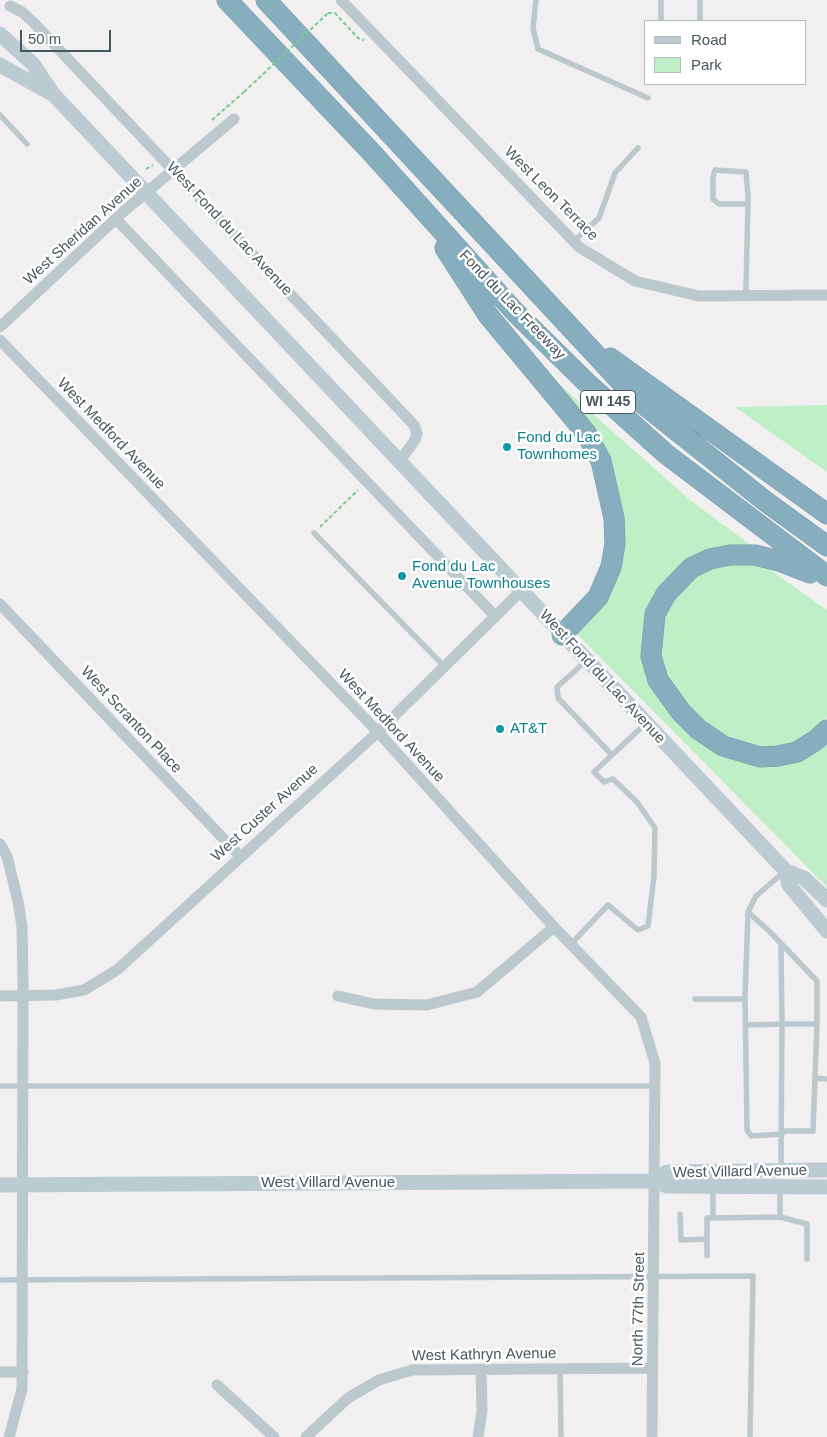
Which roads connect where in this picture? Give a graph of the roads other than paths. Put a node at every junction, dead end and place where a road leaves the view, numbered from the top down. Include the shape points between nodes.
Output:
1 (210, 0) edge
2 (227, 0) edge
3 (266, 0) edge
4 (536, 0) edge
5 (661, 0) edge
6 (700, 0) edge
7 (346, 2) edge
8 (10, 6) dead end
9 (661, 20) edge
10 (700, 20) edge
11 (255, 30) junction
12 (0, 34) edge
13 (0, 65) edge
14 (53, 94) junction
15 (648, 98) dead end
16 (0, 115) edge
17 (234, 119) dead end
18 (27, 144) dead end
19 (638, 148) dead end
20 (174, 170) junction
21 (147, 193) junction
22 (414, 200) junction
23 (748, 204) junction
24 (116, 219) junction
25 (574, 242) junction
26 (827, 295) edge
27 (746, 296) junction
28 (0, 327) edge
29 (572, 330) junction
30 (0, 340) edge
31 (399, 462) junction
32 (827, 514) edge
33 (314, 533) road end
34 (827, 546) edge
35 (827, 578) edge
36 (521, 591) junction
37 (0, 604) edge
38 (495, 616) junction
39 (562, 635) junction
40 (587, 661) junction
41 (444, 666) junction
42 (646, 723) junction
43 (827, 730) edge
44 (378, 732) junction
45 (612, 755) junction
46 (0, 844) edge
47 (240, 856) junction
48 (786, 871) junction
49 (827, 900) edge
50 (748, 912) junction
51 (554, 927) junction
52 (827, 931) edge
53 (571, 944) junction
54 (781, 944) junction
55 (0, 996) edge
56 (24, 996) junction
57 (338, 996) dead end
58 (695, 999) dead end
59 (745, 999) junction
60 (782, 1024) junction
61 (817, 1024) junction
62 (746, 1025) junction
63 (815, 1078) junction
64 (827, 1079) edge
65 (0, 1086) edge
66 (22, 1086) junction
67 (655, 1086) junction
68 (782, 1133) junction
69 (782, 1170) junction
70 (827, 1170) edge
71 (655, 1181) junction
72 (0, 1184) edge
73 (22, 1184) junction
74 (713, 1187) junction
75 (827, 1187) edge
76 (780, 1188) junction
77 (680, 1214) dead end
78 (780, 1217) junction
79 (713, 1218) junction
80 (707, 1239) junction
81 (707, 1256) dead end
82 (807, 1259) dead end
83 (654, 1275) junction
84 (0, 1280) edge
85 (22, 1280) junction
86 (653, 1368) junction
87 (481, 1369) junction
88 (560, 1369) junction
89 (0, 1372) edge
90 (23, 1372) junction
91 (218, 1385) dead end
92 (9, 1437) edge
93 (274, 1437) edge
94 (306, 1437) edge
95 (478, 1437) edge
96 (561, 1437) edge
97 (652, 1437) edge
98 (750, 1437) edge

1 - 11 highway
2 - 11 highway, Fond du Lac Freeway / WI 145
3 - 29 highway, Fond du Lac Freeway / WI 145
4 - 15 lane via 533,28 538,49
5 - 9 lane
6 - 10 lane
7 - 25 street, West Leon Terrace
8 - 20 street, West Fond du Lac Avenue via 33,22
11 - 22 highway, Fond du Lac Freeway / WI 145
12 - 14 street, West Fond du Lac Avenue via 33,64
13 - 14 street, West Fond du Lac Avenue
14 - 21 street, West Fond du Lac Avenue
16 - 18 lane
17 - 20 street, West Sheridan Avenue
19 - 25 lane via 615,173 599,218
20 - 21 street, West Sheridan Avenue
20 - 31 street, West Fond du Lac Avenue via 414,425 415,440
21 - 24 street, West Sheridan Avenue
21 - 31 street, West Fond du Lac Avenue
22 - 35 highway, Fond du Lac Freeway / WI 145 via 515,312 586,382 666,454
22 - 39 highway via 488,315 586,433 600,461 614,518 615,544 611,567 595,600
23 - 23 lane via 746,172 715,170 713,199 719,204
23 - 27 lane
24 - 28 street, West Sheridan Avenue
24 - 38 street
25 - 27 street, West Leon Terrace via 635,282 698,296
26 - 27 street, West Leon Terrace
29 - 32 highway
29 - 34 highway, Fond du Lac Freeway / WI 145 via 637,400
30 - 44 street, West Medford Avenue
31 - 36 street, West Fond du Lac Avenue
33 - 41 lane
35 - 43 highway via 755,555 730,554 710,558 691,568 666,594 655,614 651,656 658,680 681,712 722,746 760,757 778,756 797,752
36 - 38 street, West Custer Avenue
36 - 39 street, West Fond du Lac Avenue
37 - 47 street, West Scranton Place
38 - 41 street, West Custer Avenue
39 - 40 street, West Fond du Lac Avenue
40 - 42 street, West Fond du Lac Avenue
40 - 45 lane via 557,687 558,698
41 - 44 street, West Custer Avenue
42 - 45 lane
42 - 48 street, West Fond du Lac Avenue
44 - 47 street, West Custer Avenue
44 - 51 street, West Medford Avenue
45 - 53 lane via 594,772 604,782 613,779 655,828 648,926 638,930 608,905
46 - 56 street via 15,882 22,927
47 - 56 street, West Custer Avenue via 103,980 84,990
48 - 49 street, West Fond du Lac Avenue via 804,878
48 - 50 lane via 756,896
48 - 52 street, West Fond du Lac Avenue via 790,885
50 - 54 lane
50 - 59 lane
51 - 53 street, West Medford Avenue
51 - 57 street via 477,992 426,1005 374,1004
53 - 67 street, West Medford Avenue via 640,1017 655,1063
54 - 60 lane
54 - 61 lane via 816,981
55 - 56 street, West Custer Avenue
56 - 66 street
58 - 59 lane
59 - 62 lane
60 - 61 lane
60 - 62 lane
60 - 68 lane
61 - 63 lane
62 - 68 lane via 746,1130 750,1136
63 - 64 lane
63 - 68 lane via 813,1131
65 - 66 lane
66 - 67 lane
66 - 73 street
67 - 71 street, West Medford Avenue
68 - 69 lane
69 - 70 street, West Villard Avenue
69 - 71 street, West Villard Avenue via 667,1172
69 - 76 lane
71 - 73 street, West Villard Avenue
71 - 74 street, West Villard Avenue via 667,1186
71 - 83 street, North 77th Street
72 - 73 street, West Villard Avenue
73 - 85 street
74 - 76 street, West Villard Avenue
74 - 79 lane
75 - 76 street, West Villard Avenue
76 - 78 lane
77 - 80 lane via 681,1240
78 - 79 lane
78 - 82 lane via 807,1224
79 - 80 lane via 707,1218
80 - 81 lane
83 - 85 lane
83 - 86 street, North 77th Street
83 - 98 lane via 753,1276
84 - 85 lane
85 - 90 street
86 - 88 street, West Kathryn Avenue
86 - 97 street, North 77th Street
87 - 88 street, West Kathryn Avenue
87 - 94 street, West Kathryn Avenue via 412,1370 379,1380 348,1398
87 - 95 street via 482,1411
88 - 96 lane
89 - 90 street
90 - 92 street via 22,1389
91 - 93 street

